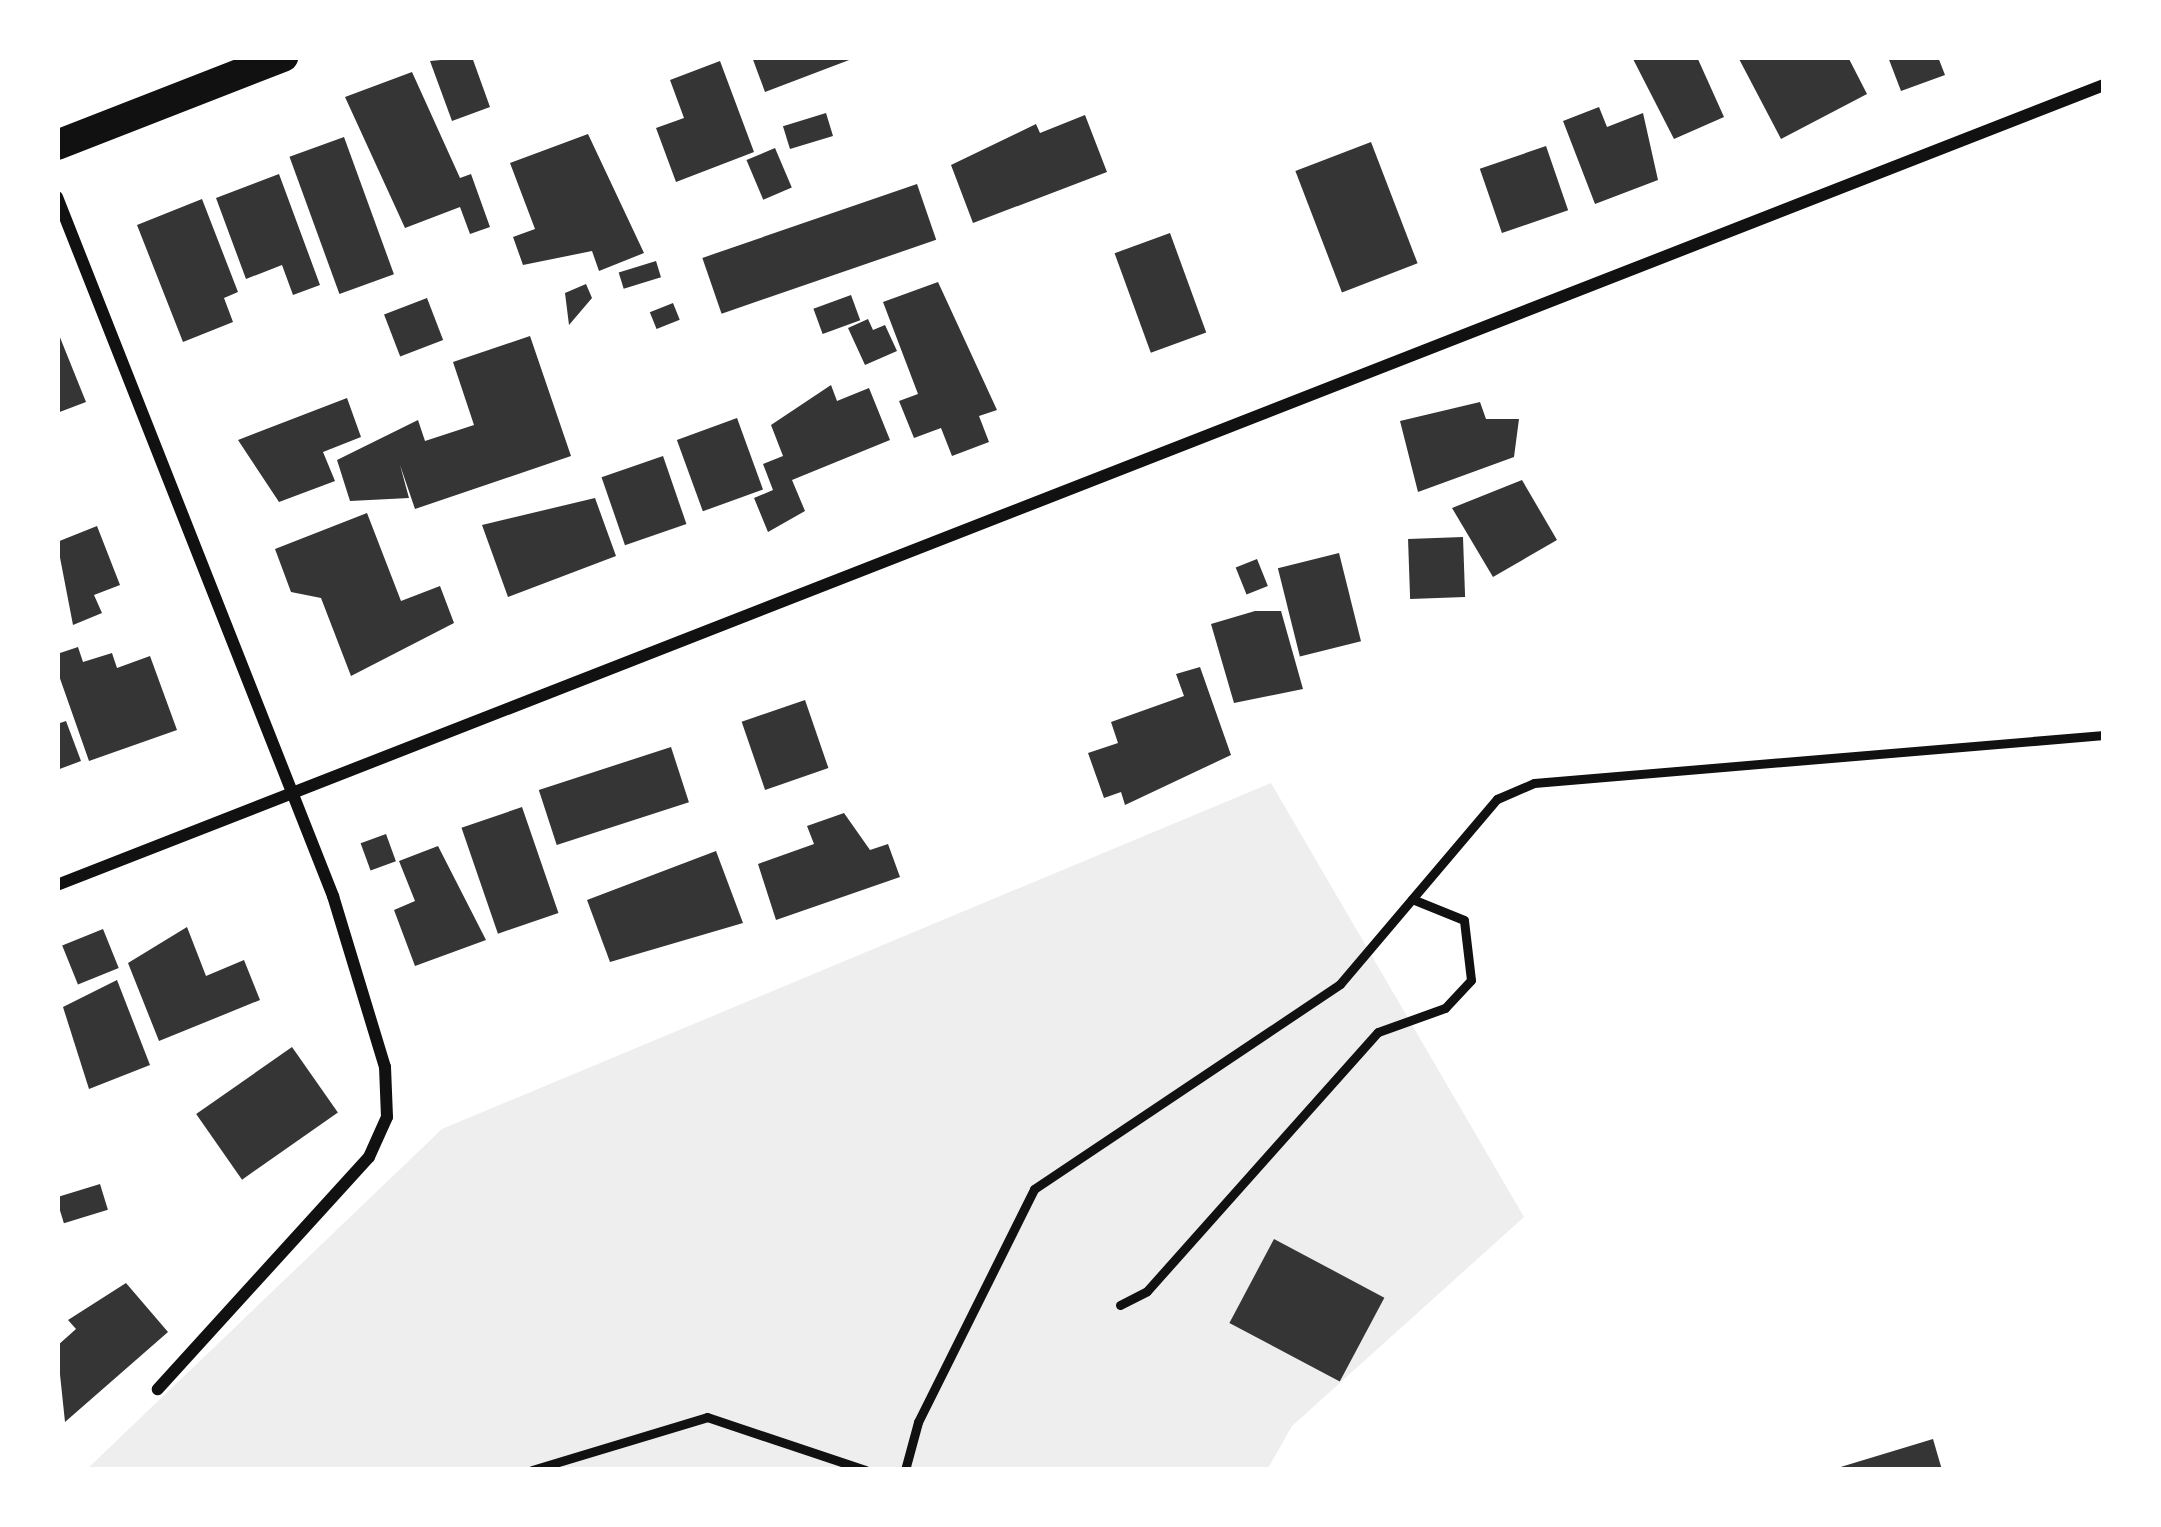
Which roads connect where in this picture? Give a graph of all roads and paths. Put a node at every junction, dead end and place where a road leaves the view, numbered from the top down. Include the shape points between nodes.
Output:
1 (283, 57) edge
2 (2104, 85) edge
3 (57, 145) edge
4 (57, 197) edge
5 (2104, 736) edge
6 (289, 795) junction
7 (57, 885) edge
8 (1412, 899) junction
9 (1120, 1305) dead end
10 (158, 1389) dead end
11 (532, 1470) edge
12 (865, 1470) edge
13 (905, 1470) edge

1 - 3 main road
2 - 6 street
4 - 6 street
5 - 8 lane via 1534,783 1498,799
6 - 7 street
6 - 10 street via 372,1012 386,1117 358,1170
8 - 9 lane via 1464,920 1471,980 1445,1008 1378,1032 1148,1291
8 - 13 lane via 1340,984 1034,1189 918,1422
11 - 12 lane via 706,1417

